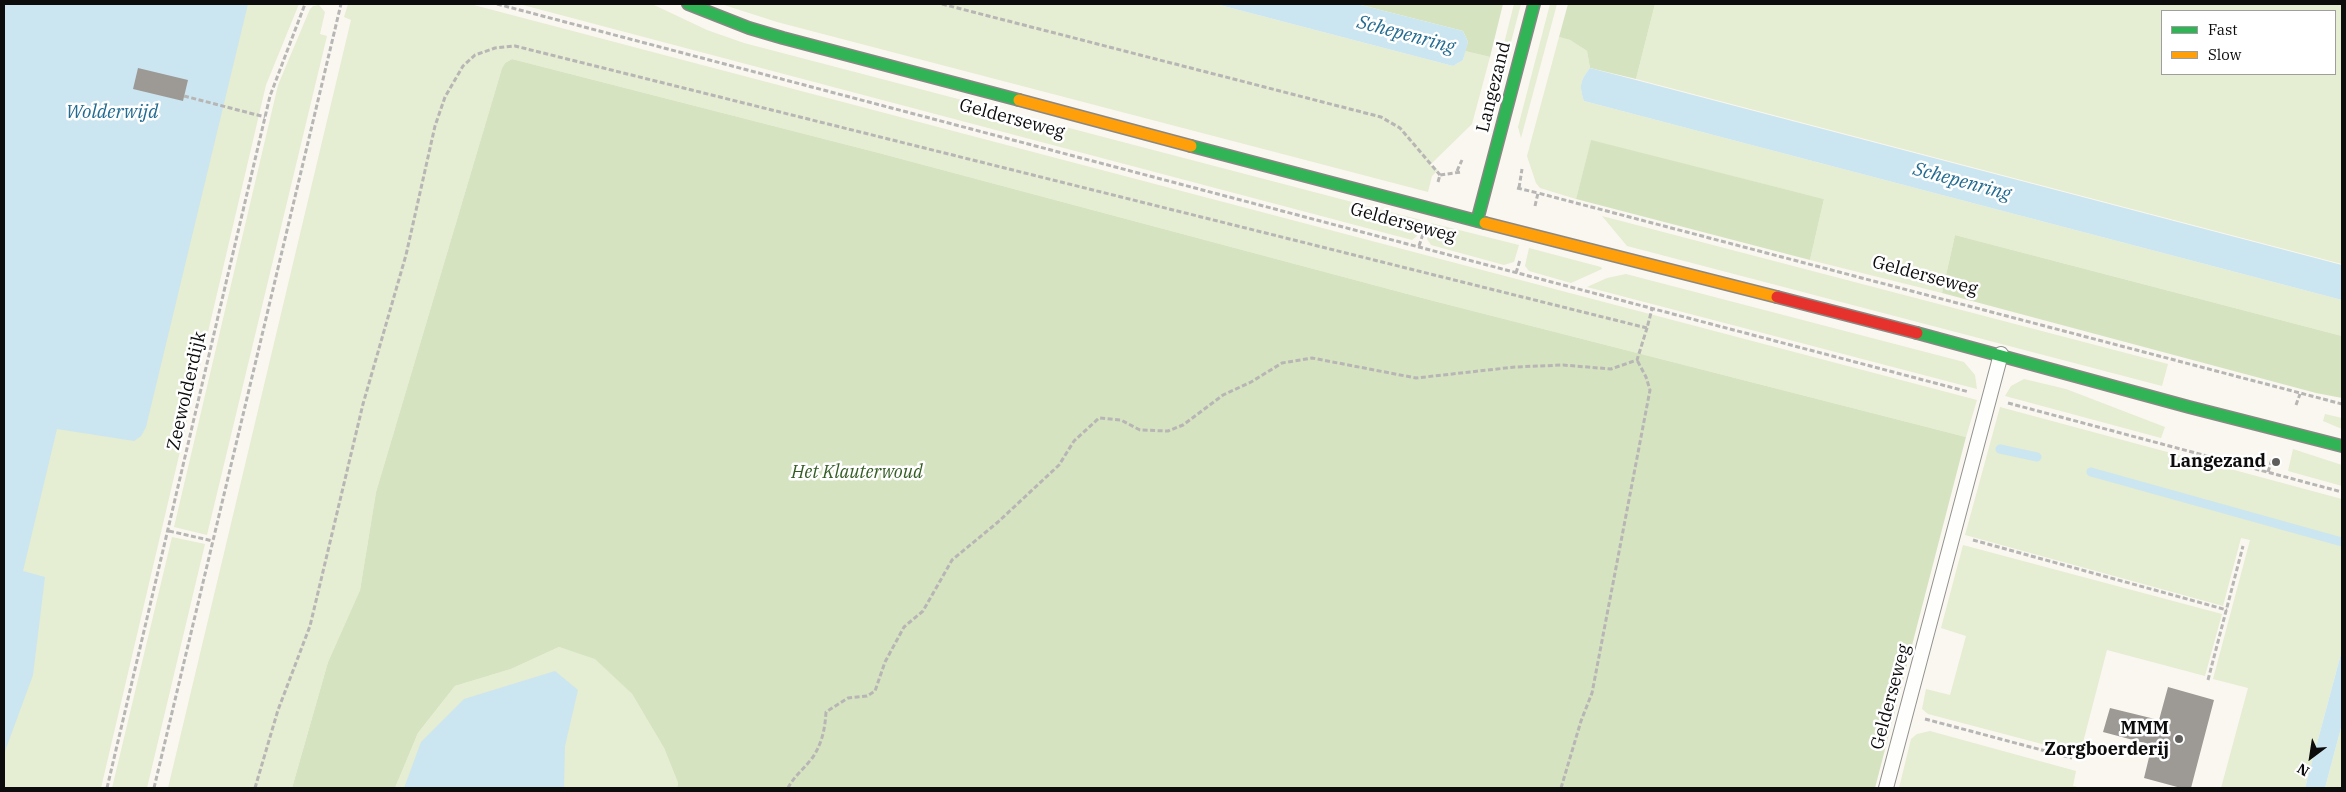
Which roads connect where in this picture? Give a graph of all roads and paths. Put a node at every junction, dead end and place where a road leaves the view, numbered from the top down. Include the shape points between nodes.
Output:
1 (305, 4) edge
2 (341, 4) edge
3 (497, 4) edge
4 (688, 4) edge
5 (942, 4) edge
6 (1534, 4) edge
7 (184, 96) dead end
8 (265, 117) junction
9 (1440, 175) dead end
10 (1488, 180) joint
11 (1477, 221) junction
12 (1527, 232) junction
13 (1516, 273) junction
14 (1648, 328) junction
15 (2001, 354) junction
16 (1637, 360) junction
17 (2300, 394) junction
18 (2342, 404) edge
19 (2296, 406) dead end
20 (2342, 446) edge
21 (2272, 459) dead end
22 (2268, 472) dead end
23 (169, 531) junction
24 (1953, 534) junction
25 (213, 541) junction
26 (2243, 546) dead end
27 (2227, 610) junction
28 (2208, 680) dead end
29 (1905, 713) junction
30 (2072, 758) dead end
31 (107, 788) edge
32 (154, 788) edge
33 (255, 788) edge
34 (788, 788) edge
35 (1561, 788) edge
36 (1886, 788) edge

1 - 8 path, Zeewolderdijk via 279,68
2 - 25 path
3 - 13 path, Gelderseweg
4 - 11 street, Gelderseweg via 774,36
5 - 9 path via 1381,117 1400,128
6 - 10 street, Langezand
7 - 8 path
8 - 23 path, Zeewolderdijk
10 - 11 street, Gelderseweg
11 - 12 street, Gelderseweg
12 - 13 path, Gelderseweg
12 - 15 street, Gelderseweg
12 - 17 path, Gelderseweg via 1538,193
13 - 14 path, Gelderseweg via 1652,309
14 - 16 path
14 - 33 path via 516,46 495,48 475,55 463,66 445,97 435,126 406,254 363,404 310,626 278,710
15 - 20 street, Gelderseweg
15 - 24 lane, Gelderseweg
16 - 34 path via 1611,369 1563,365 1515,367 1416,378 1312,358 1282,362 1223,395 1184,425 1168,431 1140,430 1121,420 1098,418 1074,441 1059,465 952,560 923,611 904,627 885,662 875,691 867,696 848,698 826,712 825,729 819,745 812,759
16 - 35 path via 1650,390 1592,693
17 - 18 path, Gelderseweg
17 - 19 path
21 - 22 path
23 - 25 path
23 - 31 path, Zeewolderdijk
24 - 27 path
24 - 29 lane, Gelderseweg
25 - 32 path
26 - 27 path
27 - 28 path
29 - 30 path
29 - 36 lane, Gelderseweg

